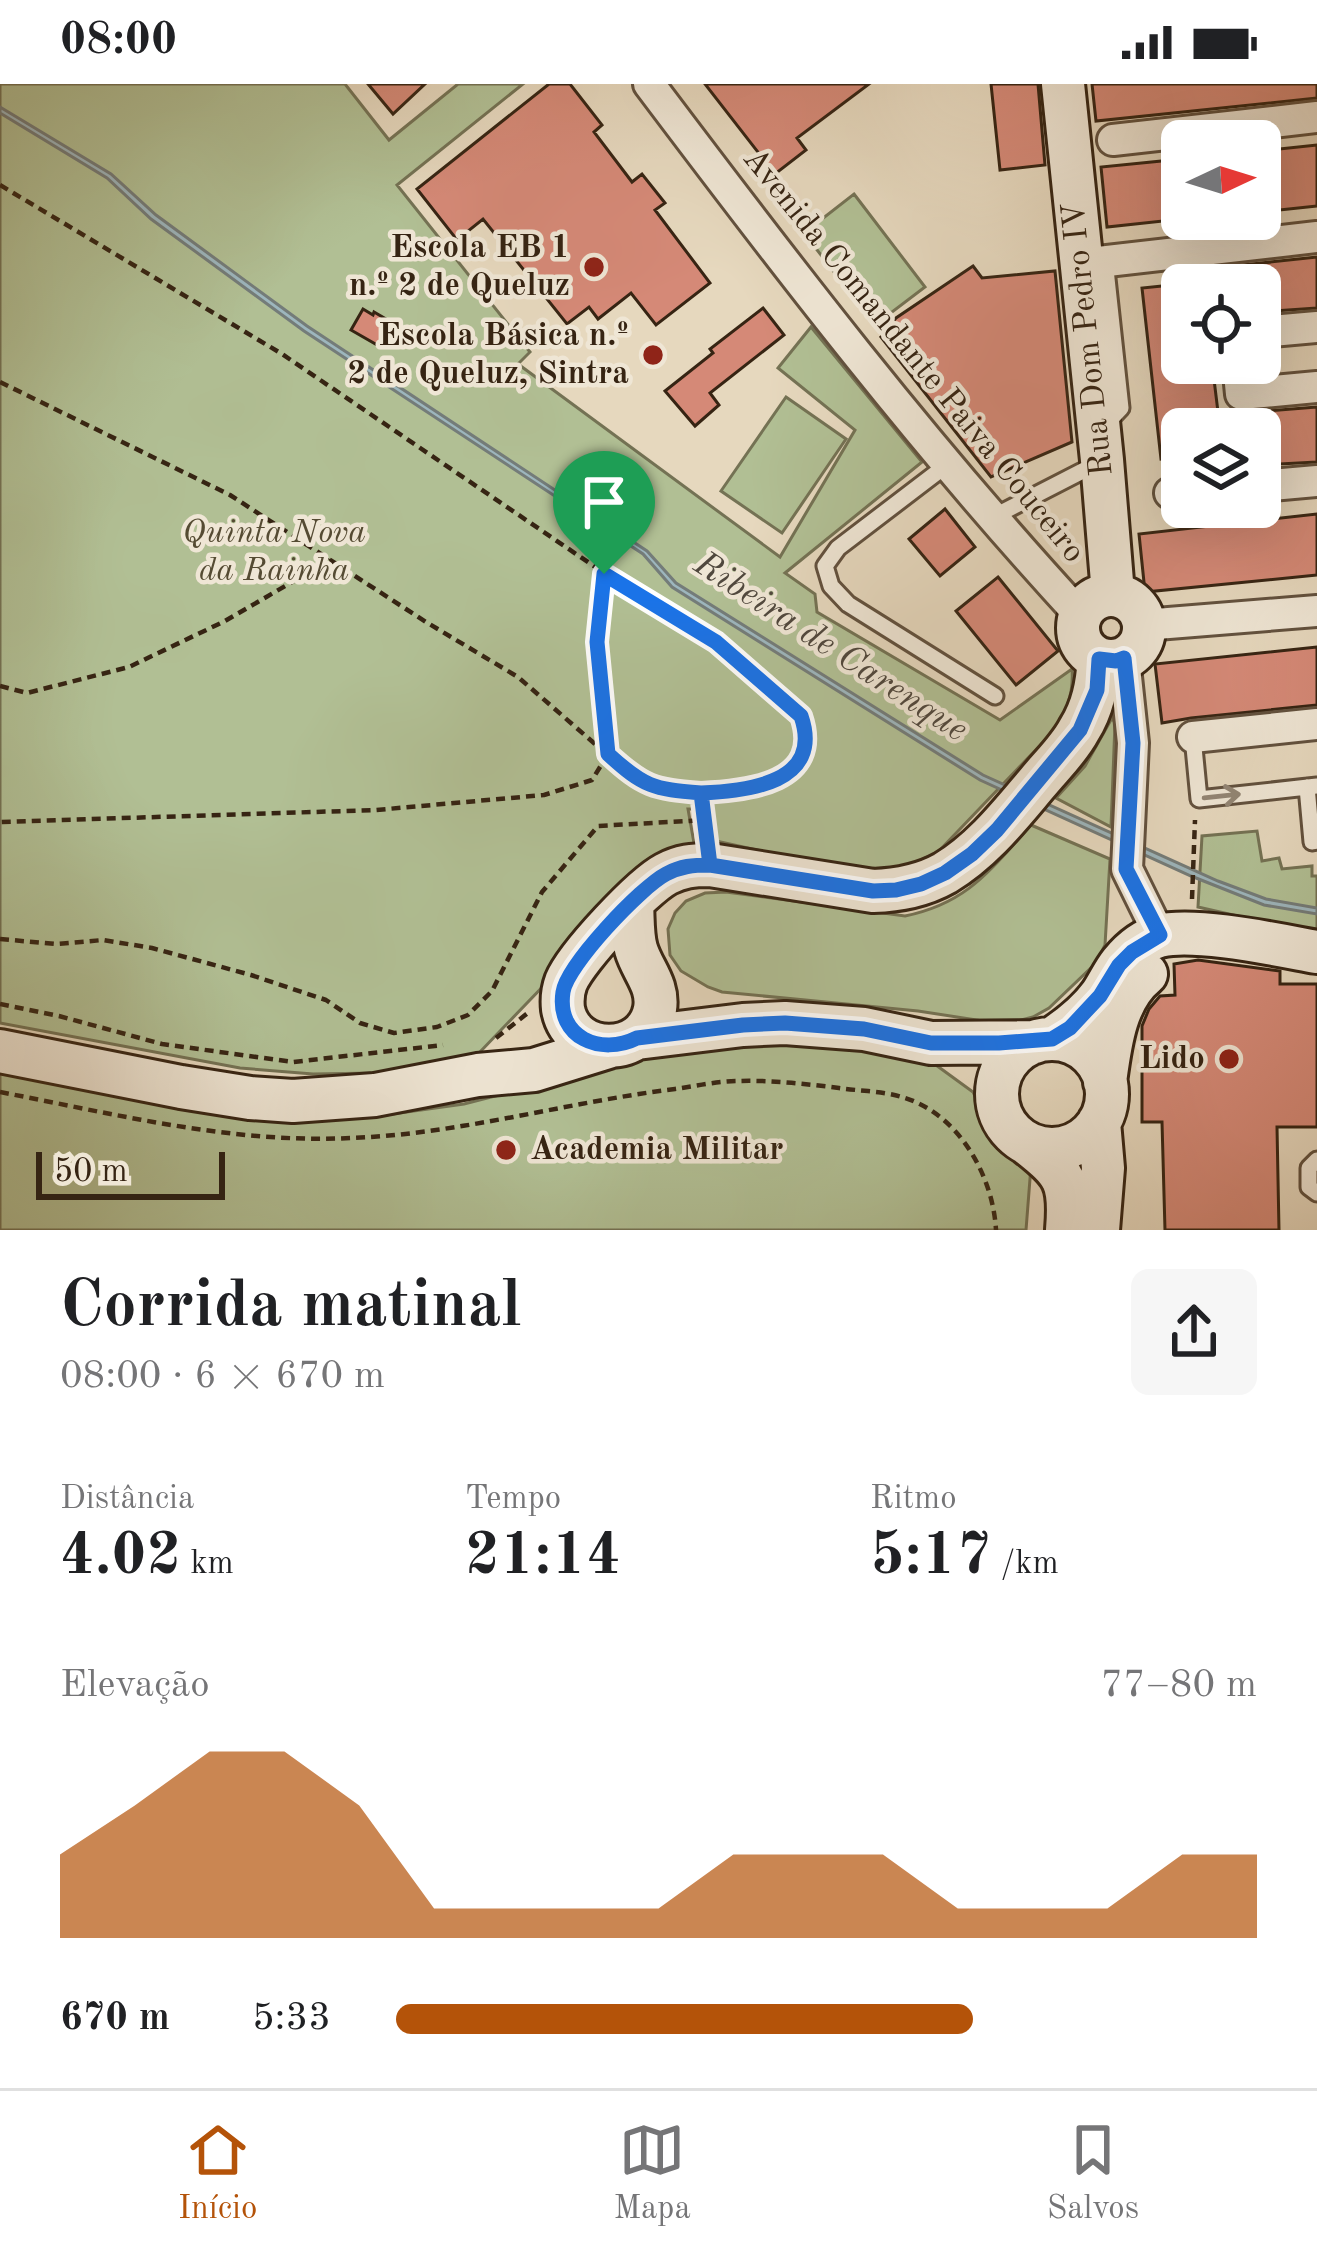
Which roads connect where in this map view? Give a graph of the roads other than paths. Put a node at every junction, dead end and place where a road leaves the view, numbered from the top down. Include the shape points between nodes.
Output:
1 (649, 84) edge
2 (1063, 84) edge
3 (1317, 117) edge
4 (1113, 140) dead end
5 (1317, 237) edge
6 (1093, 262) junction
7 (1317, 327) edge
8 (1281, 330) edge
9 (1240, 384) edge
10 (1317, 387) edge
11 (1101, 446) junction
12 (948, 464) junction
13 (1317, 481) edge
14 (1281, 484) edge
15 (991, 518) junction
16 (1096, 605) junction
17 (1317, 611) edge
18 (1122, 647) junction
19 (995, 696) dead end
20 (1317, 724) edge
21 (1193, 737) joint
22 (1312, 787) edge
23 (1317, 842) edge
24 (632, 904) junction
25 (1160, 935) junction
26 (1244, 940) junction
27 (1317, 952) edge
28 (647, 976) junction
29 (567, 983) junction
30 (743, 1025) junction
31 (1044, 1040) junction
32 (622, 1042) junction
33 (931, 1043) junction
34 (0, 1052) edge
35 (470, 1053) junction
36 (997, 1102) junction
37 (1102, 1102) junction
38 (1028, 1144) junction
39 (1317, 1160) edge
40 (1317, 1193) edge
41 (1067, 1230) edge
42 (1098, 1230) edge

1 - 12 street, Avenida Comandante Paiva Couceiro
2 - 6 main road, Rua Dom Pedro IV
3 - 4 street
5 - 6 street
6 - 11 main road, Rua Dom Pedro IV
7 - 8 street
9 - 10 street via 1241,394
11 - 15 lane
11 - 16 main road, Rua Dom Pedro IV
12 - 15 street, Avenida Comandante Paiva Couceiro
12 - 19 lane via 825,566 848,604
13 - 14 street
15 - 16 street, Avenida Comandante Paiva Couceiro
16 - 18 main road, Rua Dom Pedro IV via 1079,636 1083,646
16 - 18 main road via 1122,596 1138,607
17 - 18 street
18 - 24 main road via 1062,754 997,830 945,873 896,890 686,865 648,885
18 - 25 street via 1133,743 1126,869
20 - 21 street
21 -> 22 lane via 1199,799
22 - 23 lane
24 - 28 main road via 633,941
24 - 29 main road
25 - 26 main road
25 - 31 main road via 1119,965 1070,1028
26 - 27 main road
26 - 37 main road via 1190,953 1139,979 1110,1044
28 - 29 main road via 604,953
28 - 30 main road via 680,1003
28 - 32 main road via 652,1021
29 - 32 main road via 563,1009 579,1036 592,1044
29 - 35 main road via 520,1050
30 - 32 main road
30 - 33 main road via 864,1029
31 - 33 main road
31 - 36 main road via 1010,1058
31 - 37 main road via 1086,1051 1098,1065
32 - 35 main road via 534,1070
33 - 36 main road via 974,1072
34 - 35 main road via 293,1101 375,1095
36 - 38 main road
37 - 38 main road via 1089,1135 1075,1144
37 - 42 main road
38 - 41 main road via 1064,1179
39 - 40 lane via 1309,1168

